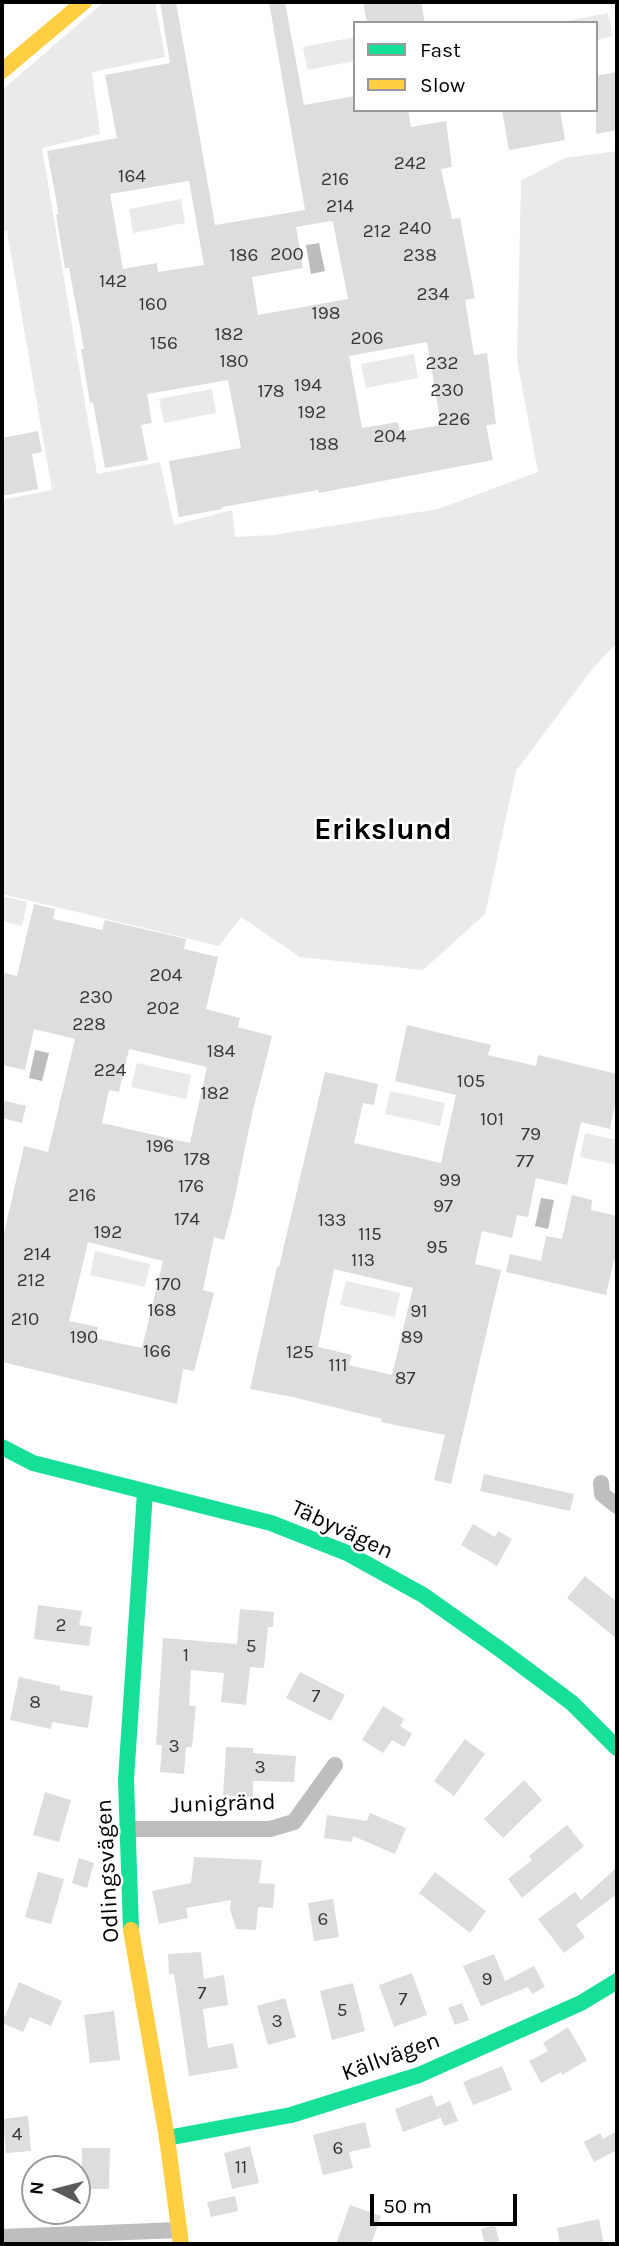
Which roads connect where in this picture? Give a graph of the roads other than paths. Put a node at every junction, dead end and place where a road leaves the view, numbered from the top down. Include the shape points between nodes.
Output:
1 (84, 2) edge
2 (2, 72) edge
3 (2, 1447) edge
4 (601, 1483) dead end
5 (145, 1492) junction
6 (617, 1506) edge
7 (617, 1748) edge
8 (335, 1765) dead end
9 (127, 1829) junction
10 (617, 1981) edge
11 (167, 2138) junction
12 (2, 2237) edge
13 (180, 2237) edge

1 - 2 street
3 - 5 street, Täbyvägen via 33,1463
4 - 6 street via 602,1494
5 - 7 street, Täbyvägen via 271,1522 347,1553 423,1595 501,1650 572,1703
5 - 9 street, Odlingsvägen via 126,1780
8 - 9 street, Junigränd via 294,1822 270,1829
9 - 11 street, Odlingsvägen via 129,1918
10 - 11 street, Källvägen via 581,2003 419,2075 291,2115
11 - 13 street, Odlingsvägen
12 - 13 street

